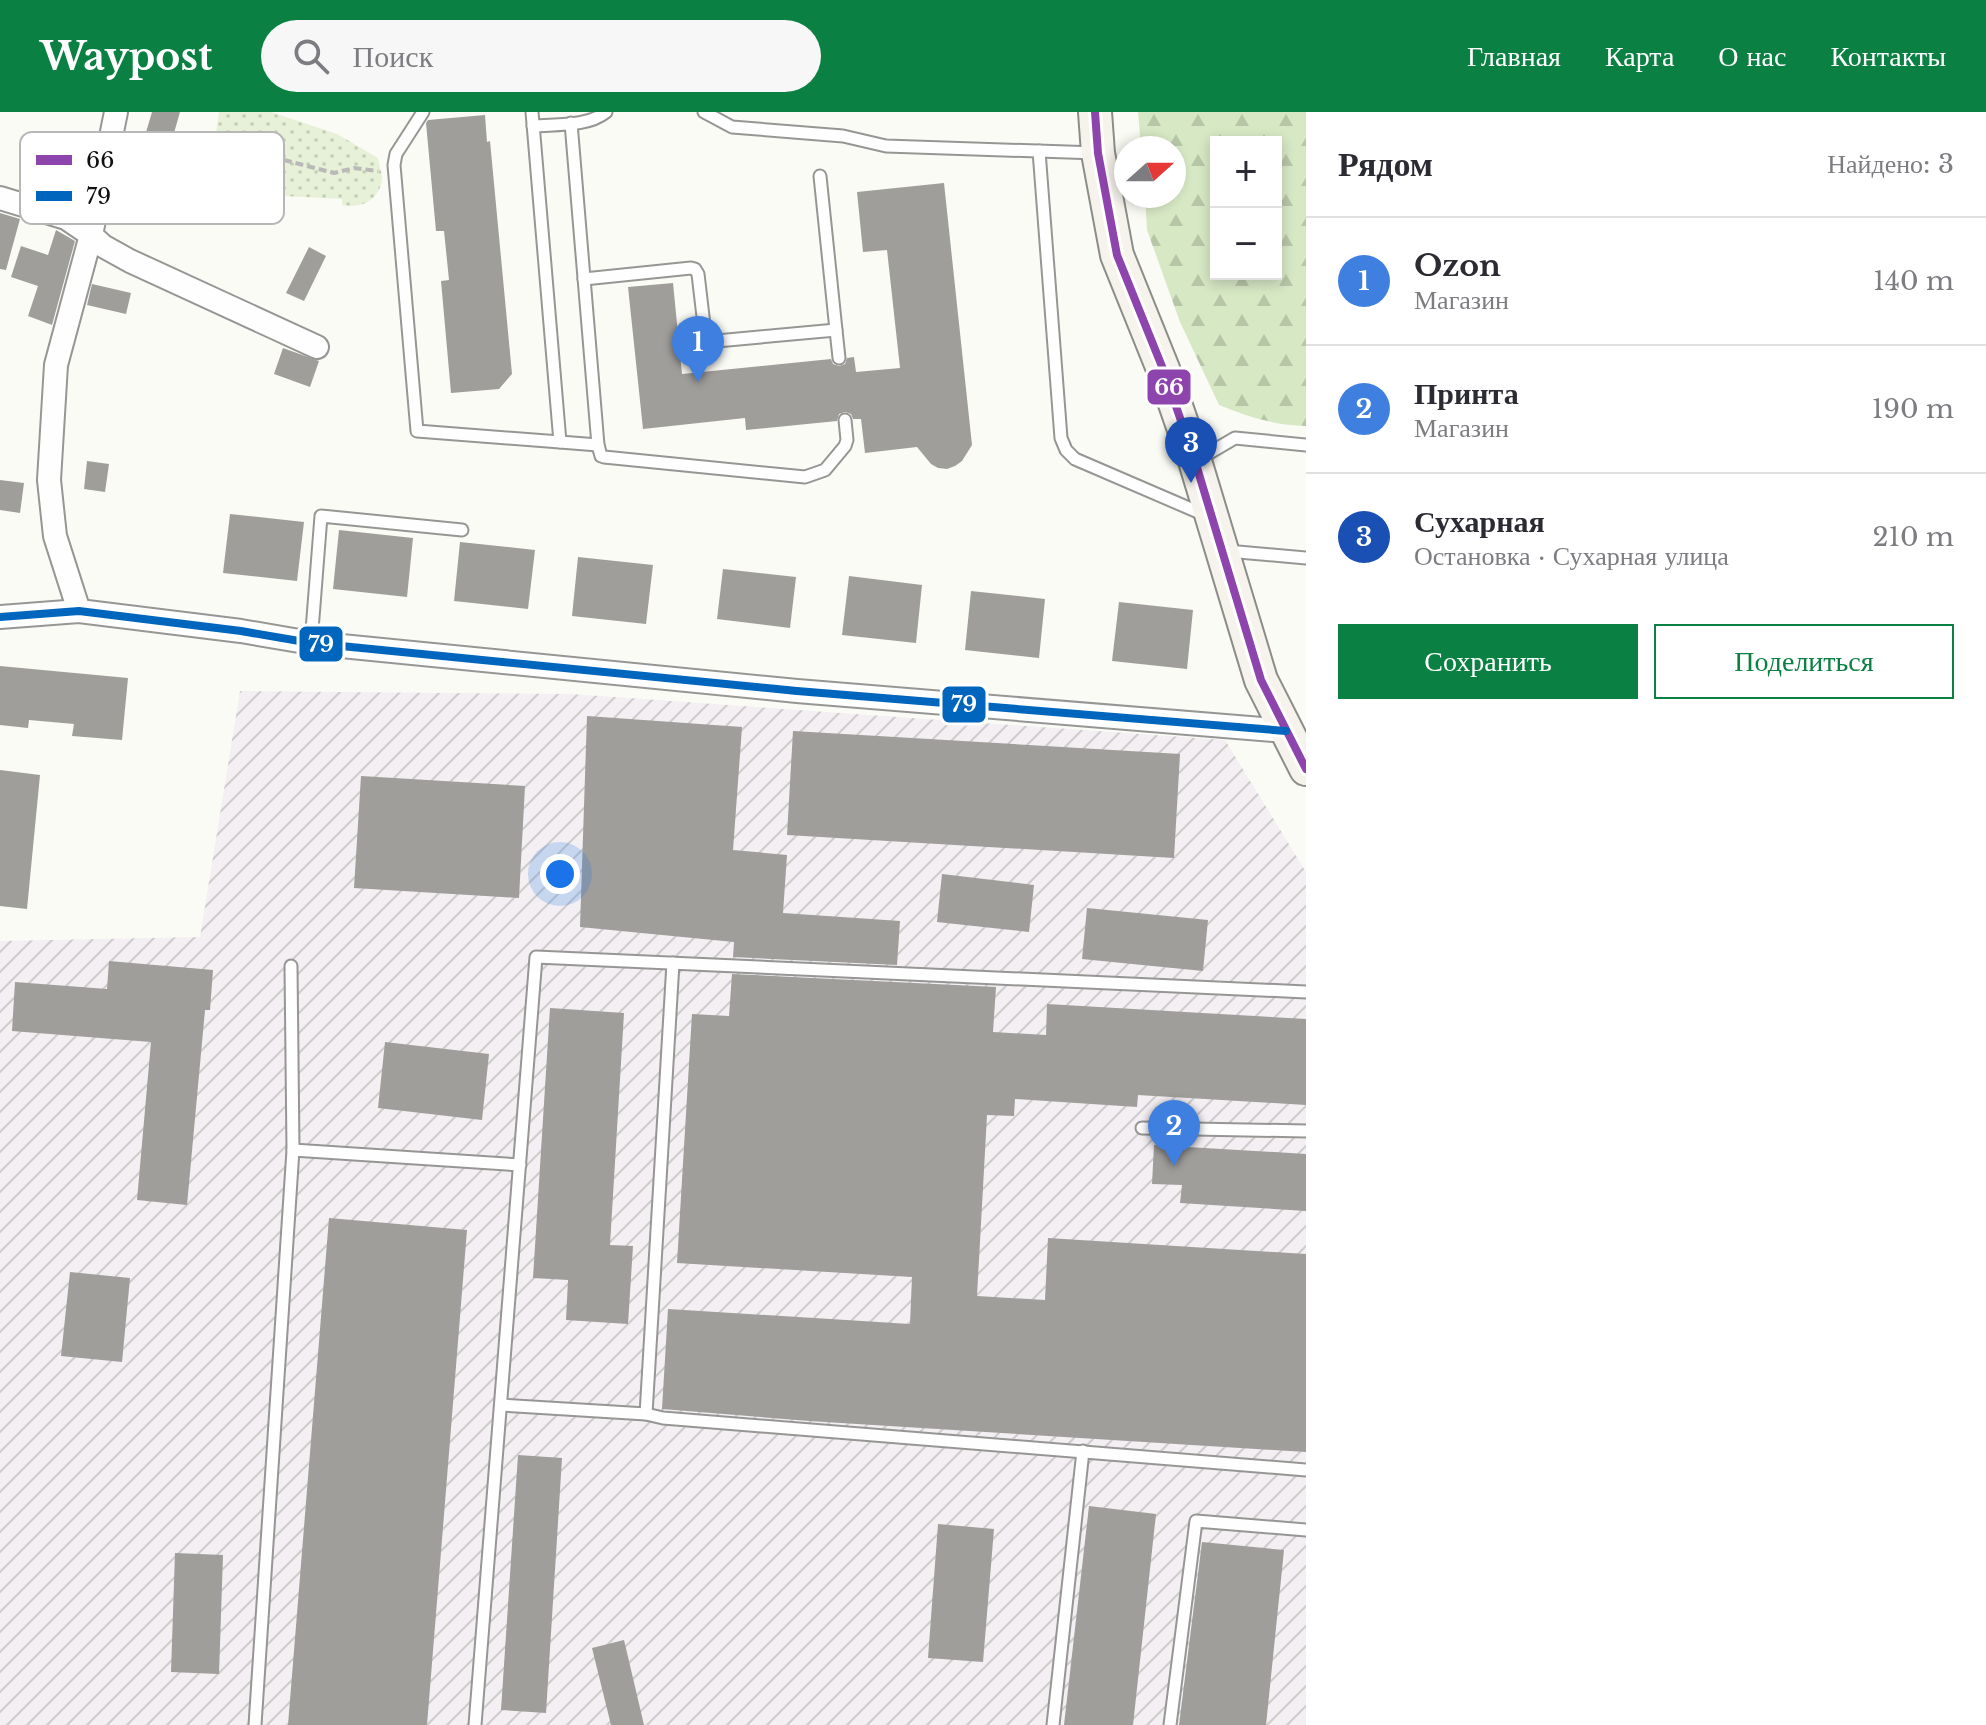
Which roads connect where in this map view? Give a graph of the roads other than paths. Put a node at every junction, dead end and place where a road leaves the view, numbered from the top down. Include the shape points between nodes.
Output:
1 (116, 112) edge
2 (423, 112) edge
3 (532, 112) edge
4 (606, 112) edge
5 (704, 112) edge
6 (571, 123) junction
7 (1093, 125) edge
8 (533, 126) junction
9 (112, 132) edge
10 (1039, 151) junction
11 (820, 176) dead end
12 (0, 198) edge
13 (20, 204) edge
14 (75, 224) edge
15 (93, 224) edge
16 (91, 235) junction
17 (584, 279) junction
18 (836, 330) junction
19 (317, 347) dead end
20 (839, 358) dead end
21 (845, 420) dead end
22 (560, 442) junction
23 (598, 445) junction
24 (1306, 445) edge
25 (1195, 461) junction
26 (1213, 519) junction
27 (462, 530) dead end
28 (1223, 551) junction
29 (1306, 558) edge
30 (79, 611) junction
31 (0, 617) edge
32 (311, 643) junction
33 (1286, 731) junction
34 (1306, 769) edge
35 (673, 963) junction
36 (291, 966) dead end
37 (1306, 992) edge
38 (1142, 1128) dead end
39 (1306, 1131) edge
40 (293, 1150) junction
41 (520, 1165) junction
42 (501, 1405) junction
43 (646, 1414) junction
44 (1083, 1451) junction
45 (1306, 1470) edge
46 (1306, 1530) edge
47 (255, 1725) edge
48 (475, 1725) edge
49 (1053, 1725) edge
50 (1170, 1725) edge

1 - 9 street
2 - 22 lane via 394,165 417,431
3 - 8 lane
4 - 6 lane via 594,120
5 - 10 lane via 732,127 843,136 886,146
6 - 8 lane
6 - 17 lane
7 - 10 lane
7 - 25 street via 1117,255
8 - 22 lane
10 - 26 lane via 1066,450 1075,459
11 - 18 lane
12 - 13 street
14 - 16 street
15 - 16 street
16 - 19 street via 130,261
16 - 30 street via 56,365 49,480 55,536
17 - 18 lane via 695,269 704,339 709,343
17 - 23 lane
18 - 20 lane
21 - 23 lane via 845,446 825,470 805,477 604,457
22 - 23 lane
24 - 25 lane via 1235,438
25 - 26 street
26 - 28 street
27 - 32 lane via 321,516
28 - 29 lane
28 - 33 street via 1261,680
30 - 31 street
30 - 32 street
32 - 33 street via 797,691
33 - 34 street
35 - 37 lane
35 - 41 lane via 536,957
35 - 43 lane
36 - 40 lane
38 - 39 lane
40 - 41 lane
40 - 47 lane
41 - 42 lane
42 - 43 lane
42 - 48 lane
43 - 44 lane
44 - 45 lane
44 - 49 lane
46 - 50 lane via 1196,1521

